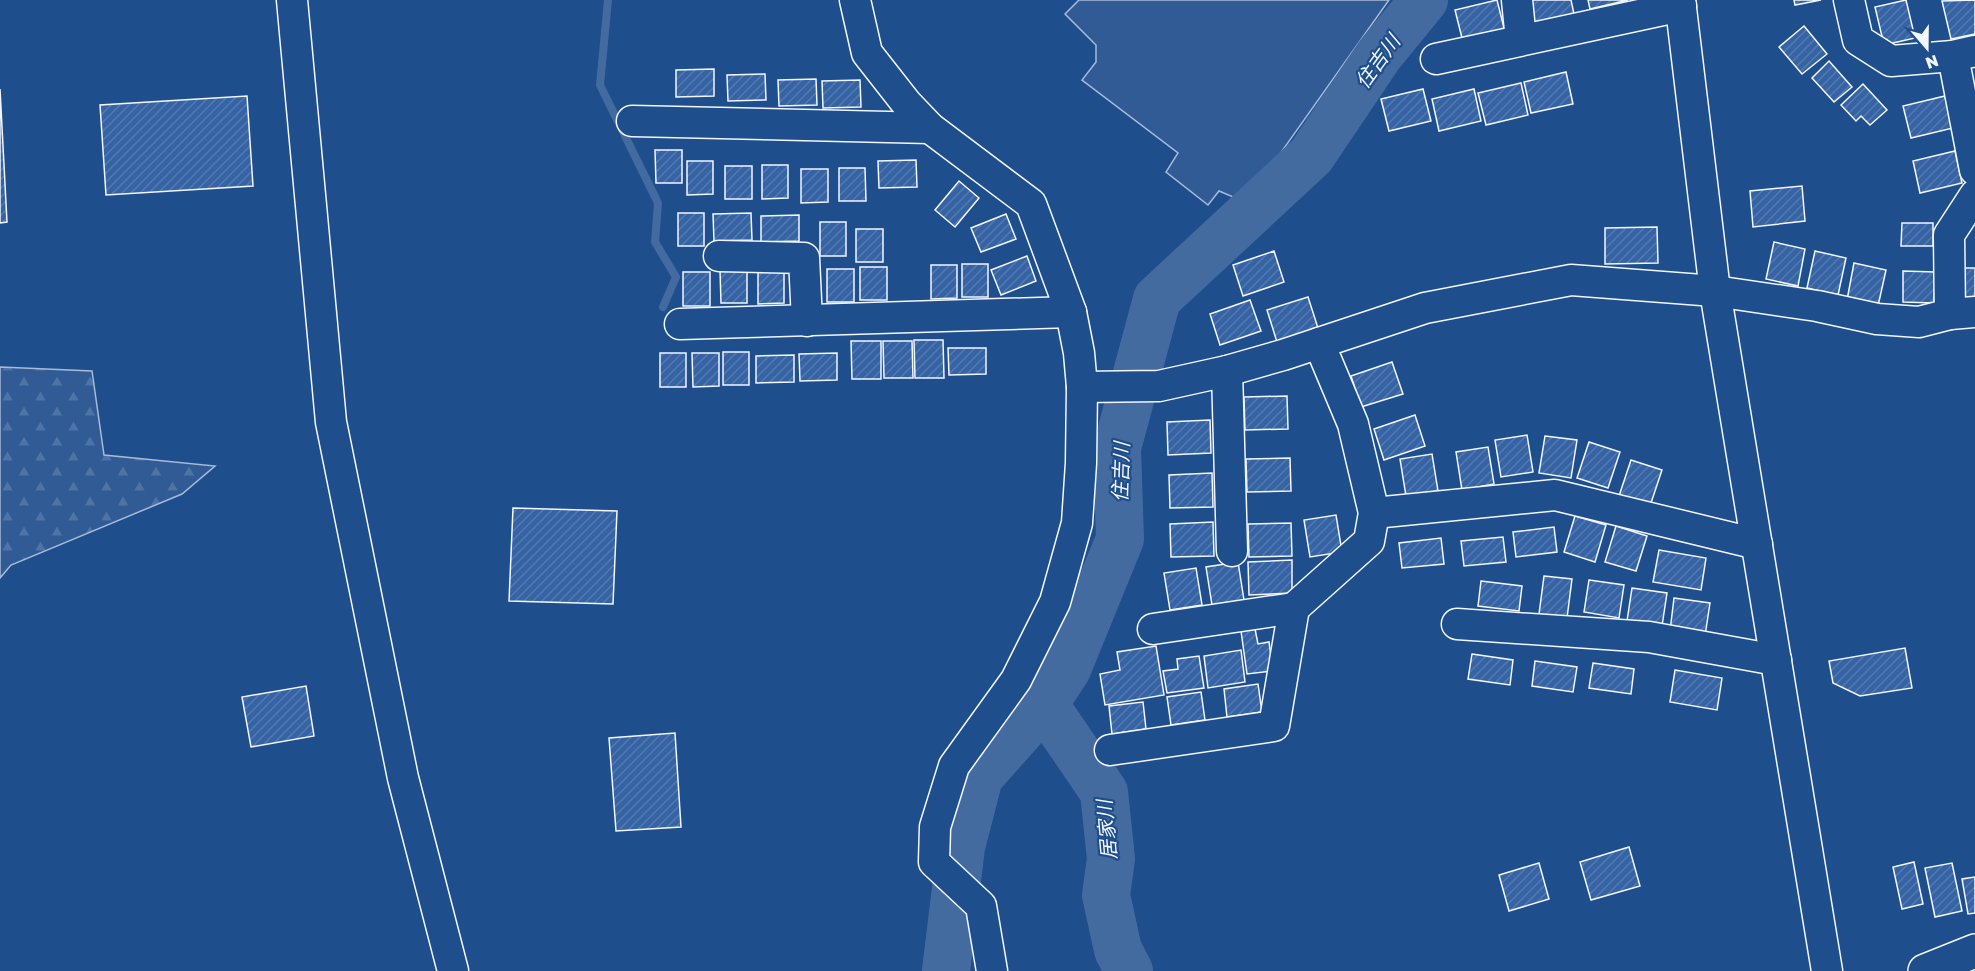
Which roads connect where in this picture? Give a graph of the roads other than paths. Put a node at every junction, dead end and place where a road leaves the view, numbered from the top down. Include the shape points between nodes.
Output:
1 (292, 0) edge
2 (855, 0) edge
3 (1517, 0) edge
4 (1849, 0) edge
5 (1680, 3) edge
6 (1521, 40) junction
7 (1964, 53) edge
8 (1436, 59) dead end
9 (632, 121) dead end
10 (930, 128) junction
11 (1975, 170) edge
12 (1975, 195) edge
13 (719, 256) dead end
14 (1715, 291) junction
15 (1071, 312) junction
16 (1962, 313) edge
17 (807, 321) junction
18 (680, 324) dead end
19 (1319, 344) junction
20 (1227, 371) junction
21 (1096, 387) junction
22 (1374, 513) junction
23 (1757, 544) junction
24 (1232, 551) dead end
25 (1294, 608) junction
26 (1457, 624) dead end
27 (1153, 629) dead end
28 (1776, 660) junction
29 (1110, 750) dead end
30 (1975, 951) edge
31 (453, 971) edge
32 (992, 971) edge
33 (1827, 971) edge
34 (1925, 971) edge

1 - 31 street via 331,422 403,778
2 - 10 street via 867,53
3 - 6 street
4 - 7 street via 1858,39 1891,61
5 - 6 street
5 - 14 street
6 - 8 street
7 - 11 street
9 - 10 street
10 - 15 street via 1031,204
12 - 16 street via 1949,235
13 - 17 street via 804,258
14 - 16 street via 1877,319 1919,322
14 - 19 street via 1571,280 1425,308
14 - 23 street
15 - 17 street
15 - 21 street via 1079,353
17 - 18 street
19 - 20 street
19 - 22 street via 1353,424
20 - 21 street via 1159,386
20 - 24 street
21 - 32 street via 1081,463 1077,523 1055,602 1016,680 954,766 935,827 934,862 981,906
22 - 23 street via 1555,495
22 - 25 street via 1369,541
23 - 28 street
25 - 27 street
25 - 29 street via 1274,726
26 - 28 street via 1649,637
28 - 33 street
30 - 34 main road

